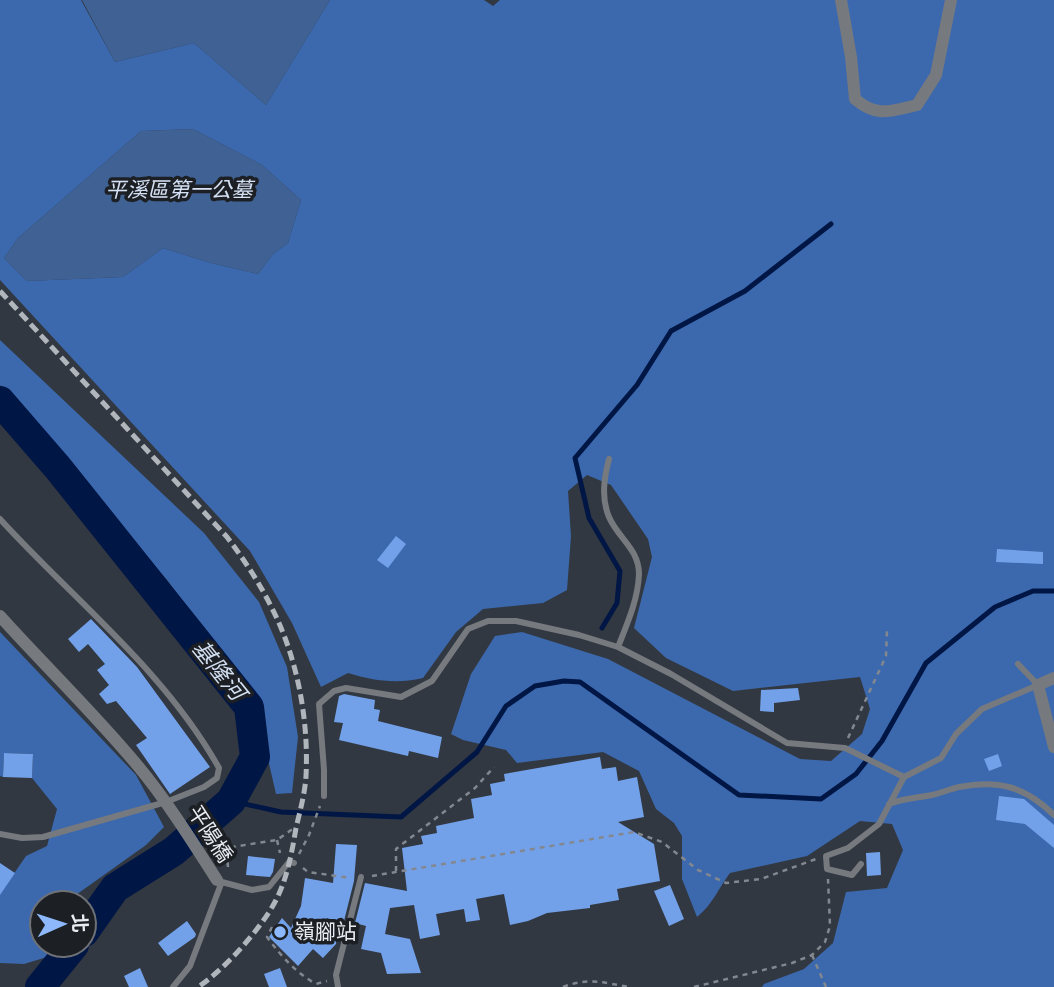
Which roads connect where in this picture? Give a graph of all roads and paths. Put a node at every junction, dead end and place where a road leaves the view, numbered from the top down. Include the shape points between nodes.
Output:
1 (841, 0) edge
2 (951, 0) edge
3 (609, 459) dead end
4 (0, 519) edge
5 (0, 616) edge
6 (887, 629) dead end
7 (618, 647) junction
8 (1018, 664) dead end
9 (1054, 678) edge
10 (1038, 685) junction
11 (1054, 747) edge
12 (845, 748) junction
13 (494, 767) dead end
14 (904, 777) junction
15 (324, 796) joint
16 (890, 804) junction
17 (168, 805) junction
18 (1054, 815) edge
19 (294, 828) dead end
20 (3, 835) edge
21 (0, 843) edge
22 (826, 856) junction
23 (295, 861) junction
24 (861, 864) dead end
25 (228, 866) dead end
26 (827, 869) junction
27 (396, 871) junction
28 (361, 877) junction
29 (219, 882) junction
30 (272, 927) dead end
31 (812, 955) junction
32 (336, 975) junction
33 (315, 986) edge
34 (614, 986) edge
35 (173, 987) edge
36 (338, 987) edge
37 (563, 987) edge
38 (630, 987) edge
39 (694, 987) edge
40 (827, 987) edge

1 - 2 street via 855,99 867,110 885,113 917,105 936,75
3 - 7 lane via 603,482 609,518 632,548 639,572 634,605
4 - 17 lane via 117,638 204,741 219,768 217,778
5 - 17 street, 平陽橋 via 79,698
6 - 12 path via 886,656
7 - 12 lane via 787,743
7 - 15 lane via 516,621 488,621 468,629 432,681 401,697 346,688 334,691 320,704
8 - 10 lane
9 - 10 street
10 - 11 street
10 - 14 lane via 982,709 941,758
12 - 14 lane
13 - 27 path via 475,788 396,849
14 - 16 lane
15 - 23 path
16 - 18 lane via 992,784 1020,789
16 - 22 lane via 879,824 848,848
17 - 20 lane via 43,837
17 - 29 street, 平陽橋
19 - 25 path via 277,840 232,847
20 - 21 lane
22 - 26 lane
22 - 27 path via 761,879 726,883 698,870 662,842 634,832
23 - 28 path via 309,872
23 - 29 lane via 284,867 269,887 252,890
24 - 26 lane via 852,875
26 - 31 path via 830,926 825,942
27 - 28 path
28 - 32 lane
29 - 35 lane via 190,966
30 - 33 path via 267,937 287,963
31 - 39 path
31 - 40 path
32 - 33 path
32 - 36 lane
34 - 37 path via 595,980
34 - 38 path

